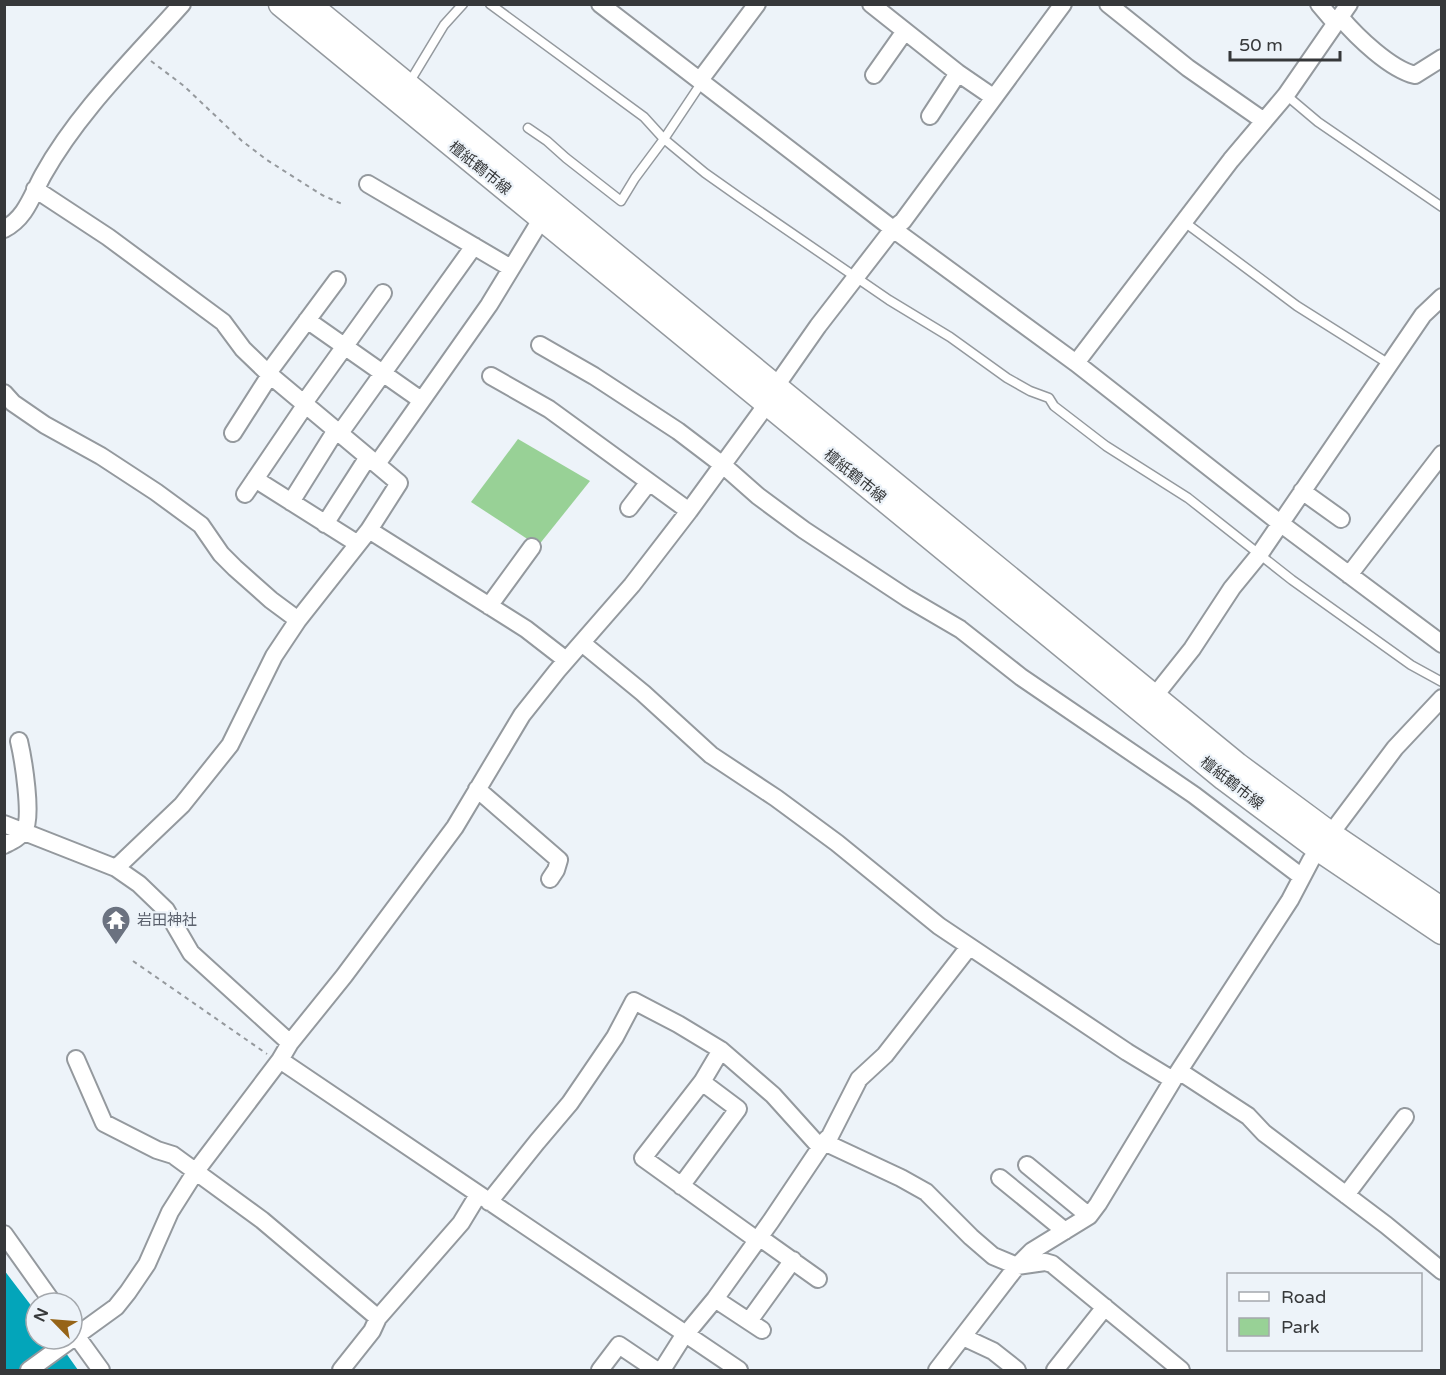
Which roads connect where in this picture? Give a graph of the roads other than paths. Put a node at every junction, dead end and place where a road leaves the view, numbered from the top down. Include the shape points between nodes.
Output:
1 (182, 4) edge
2 (281, 4) edge
3 (308, 4) edge
4 (463, 4) edge
5 (490, 4) edge
6 (600, 4) edge
7 (757, 4) edge
8 (870, 4) edge
9 (1063, 4) edge
10 (1108, 4) edge
11 (1319, 4) edge
12 (1341, 15) edge
13 (905, 31) junction
14 (1442, 58) edge
15 (958, 73) junction
16 (874, 75) dead end
17 (701, 81) junction
18 (407, 86) junction
19 (1286, 95) junction
20 (993, 97) junction
21 (930, 116) dead end
22 (1264, 121) junction
23 (528, 128) dead end
24 (664, 139) junction
25 (368, 184) dead end
26 (35, 189) junction
27 (1442, 207) edge
28 (542, 218) junction
29 (1183, 221) junction
30 (4, 229) edge
31 (893, 229) junction
32 (474, 246) junction
33 (511, 268) junction
34 (855, 278) junction
35 (337, 280) dead end
36 (383, 293) dead end
37 (1442, 297) edge
38 (307, 320) junction
39 (540, 345) dead end
40 (345, 347) junction
41 (1076, 363) junction
42 (1389, 364) junction
43 (382, 373) junction
44 (269, 374) junction
45 (490, 376) dead end
46 (4, 393) edge
47 (771, 395) junction
48 (421, 400) junction
49 (305, 404) junction
50 (338, 431) junction
51 (233, 433) dead end
52 (1442, 454) edge
53 (372, 460) junction
54 (723, 466) junction
55 (255, 479) junction
56 (649, 482) junction
57 (1302, 491) junction
58 (245, 494) dead end
59 (291, 502) junction
60 (628, 508) dead end
61 (689, 511) junction
62 (1341, 519) dead end
63 (1280, 523) junction
64 (325, 524) junction
65 (369, 530) junction
66 (358, 544) junction
67 (532, 547) dead end
68 (1259, 555) junction
69 (1350, 576) junction
70 (489, 606) junction
71 (298, 620) junction
72 (582, 643) junction
73 (1442, 644) edge
74 (566, 660) junction
75 (1442, 682) edge
76 (1153, 698) junction
77 (1442, 698) edge
78 (19, 741) dead end
79 (477, 789) junction
80 (4, 824) edge
81 (24, 832) junction
82 (1325, 842) junction
83 (4, 845) edge
84 (116, 868) junction
85 (1302, 877) junction
86 (550, 879) dead end
87 (1442, 910) edge
88 (1442, 932) edge
89 (969, 947) junction
90 (290, 1043) junction
91 (722, 1050) junction
92 (76, 1059) dead end
93 (280, 1060) junction
94 (1176, 1075) junction
95 (702, 1082) junction
96 (1405, 1117) dead end
97 (822, 1144) junction
98 (1027, 1165) dead end
99 (196, 1172) junction
100 (1000, 1178) dead end
101 (681, 1186) junction
102 (1346, 1195) junction
103 (484, 1198) junction
104 (1089, 1216) junction
105 (1065, 1231) junction
106 (4, 1234) edge
107 (758, 1239) junction
108 (793, 1260) junction
109 (1017, 1266) junction
110 (1442, 1271) edge
111 (818, 1279) dead end
112 (44, 1291) edge
113 (715, 1299) junction
114 (1105, 1307) junction
115 (378, 1318) junction
116 (84, 1327) edge
117 (686, 1335) junction
118 (963, 1337) junction
119 (84, 1347) edge
120 (56, 1351) edge
121 (1178, 1370) edge
122 (29, 1371) edge
123 (101, 1371) edge
124 (341, 1371) edge
125 (600, 1371) edge
126 (656, 1371) edge
127 (662, 1371) edge
128 (739, 1371) edge
129 (937, 1371) edge
130 (1017, 1371) edge
131 (1055, 1371) edge

1 - 26 street via 59,145
2 - 28 main road, 檀紙鶴市線
3 - 18 main road, 檀紙鶴市線
4 - 18 lane via 444,25
5 - 24 lane via 644,117
6 - 17 street
7 - 17 street
8 - 13 street
9 - 20 street
10 - 22 street via 1188,68
11 - 12 street
12 - 14 street via 1358,38 1405,73 1415,75
12 - 19 street
13 - 15 street
13 - 16 street
15 - 20 street
15 - 21 street
17 - 24 lane
17 - 31 street
18 - 47 main road, 檀紙鶴市線
19 - 22 street
19 - 27 lane via 1318,122
20 - 31 street via 903,221
22 - 29 street
23 - 24 lane via 621,201
24 - 34 lane via 705,173
25 - 32 street
26 - 30 street via 15,224
26 - 44 street via 223,322
28 - 33 street
28 - 47 main road, 檀紙鶴市線
29 - 41 street
29 - 42 lane via 1297,306
31 - 34 street
31 - 41 street
32 - 33 street
32 - 43 street
33 - 48 street
34 - 47 street
34 - 68 lane via 1007,378 1049,398 1106,446 1188,498
35 - 38 street
36 - 40 street
37 - 42 street via 1423,315
38 - 40 street
38 - 44 street
39 - 54 street via 678,431
40 - 43 street
40 - 49 street
41 - 63 street
42 - 57 street
43 - 48 street
43 - 50 street
44 - 49 street
44 - 51 street
45 - 56 street via 549,409
46 - 71 street via 45,425 101,456 201,525 235,568
47 - 54 street
47 - 76 main road, 檀紙鶴市線
47 - 82 main road, 檀紙鶴市線 via 1162,728 1224,778
48 - 53 street
49 - 50 street
49 - 55 street
50 - 53 street
50 - 59 street
52 - 69 street
53 - 64 street
53 - 65 street via 399,483
54 - 61 street
54 - 85 street via 804,530 960,629 1021,677 1194,795
55 - 58 street
55 - 59 street
56 - 60 street
56 - 61 street
57 - 62 street
57 - 63 street
59 - 64 street
61 - 72 street
63 - 68 street
63 - 69 street
64 - 66 street
65 - 66 street
65 - 70 street
66 - 71 street
67 - 70 street
68 - 75 lane via 1411,665
68 - 76 street
69 - 73 street
70 - 74 street
71 - 84 street via 274,656 230,745 182,805
72 - 74 street
72 - 89 street via 711,755 776,798
74 - 79 street via 522,715
76 - 82 main road, 檀紙鶴市線
77 - 82 street via 1395,748
78 - 81 street via 27,798
79 - 86 street via 559,860
79 - 90 street via 455,827
80 - 81 street
81 - 83 street
81 - 84 street
82 - 85 street
82 - 87 main road, 檀紙鶴市線
82 - 88 main road, 檀紙鶴市線
84 - 90 street via 166,909 191,953
85 - 94 street
89 - 94 street
89 - 97 street via 885,1055 859,1079
90 - 93 street
91 - 95 street
91 - 97 street
91 - 103 street via 634,1001 615,1037 570,1103
92 - 99 street via 104,1123 173,1155
93 - 99 street
93 - 103 street
94 - 102 street via 1248,1116
94 - 104 street
95 - 101 street via 738,1109
95 - 101 street via 643,1158
96 - 102 street
97 - 107 street
97 - 109 street via 926,1192 993,1256
98 - 104 street
99 - 115 street via 262,1220
99 - 116 street via 128,1292 116,1307
100 - 105 street
101 - 107 street
102 - 110 street
103 - 115 street
103 - 117 street
104 - 105 street
105 - 109 street via 1032,1251
106 - 112 street
107 - 108 street
107 - 113 street
108 - 111 street
108 - 113 street via 756,1325
109 - 114 street via 1052,1264
109 - 118 street
113 - 117 street
114 - 121 street
114 - 131 street
115 - 124 street
117 - 127 street
117 - 128 street
118 - 129 street
118 - 130 street via 993,1351
119 - 123 street
120 - 122 street
125 - 126 street via 619,1345

